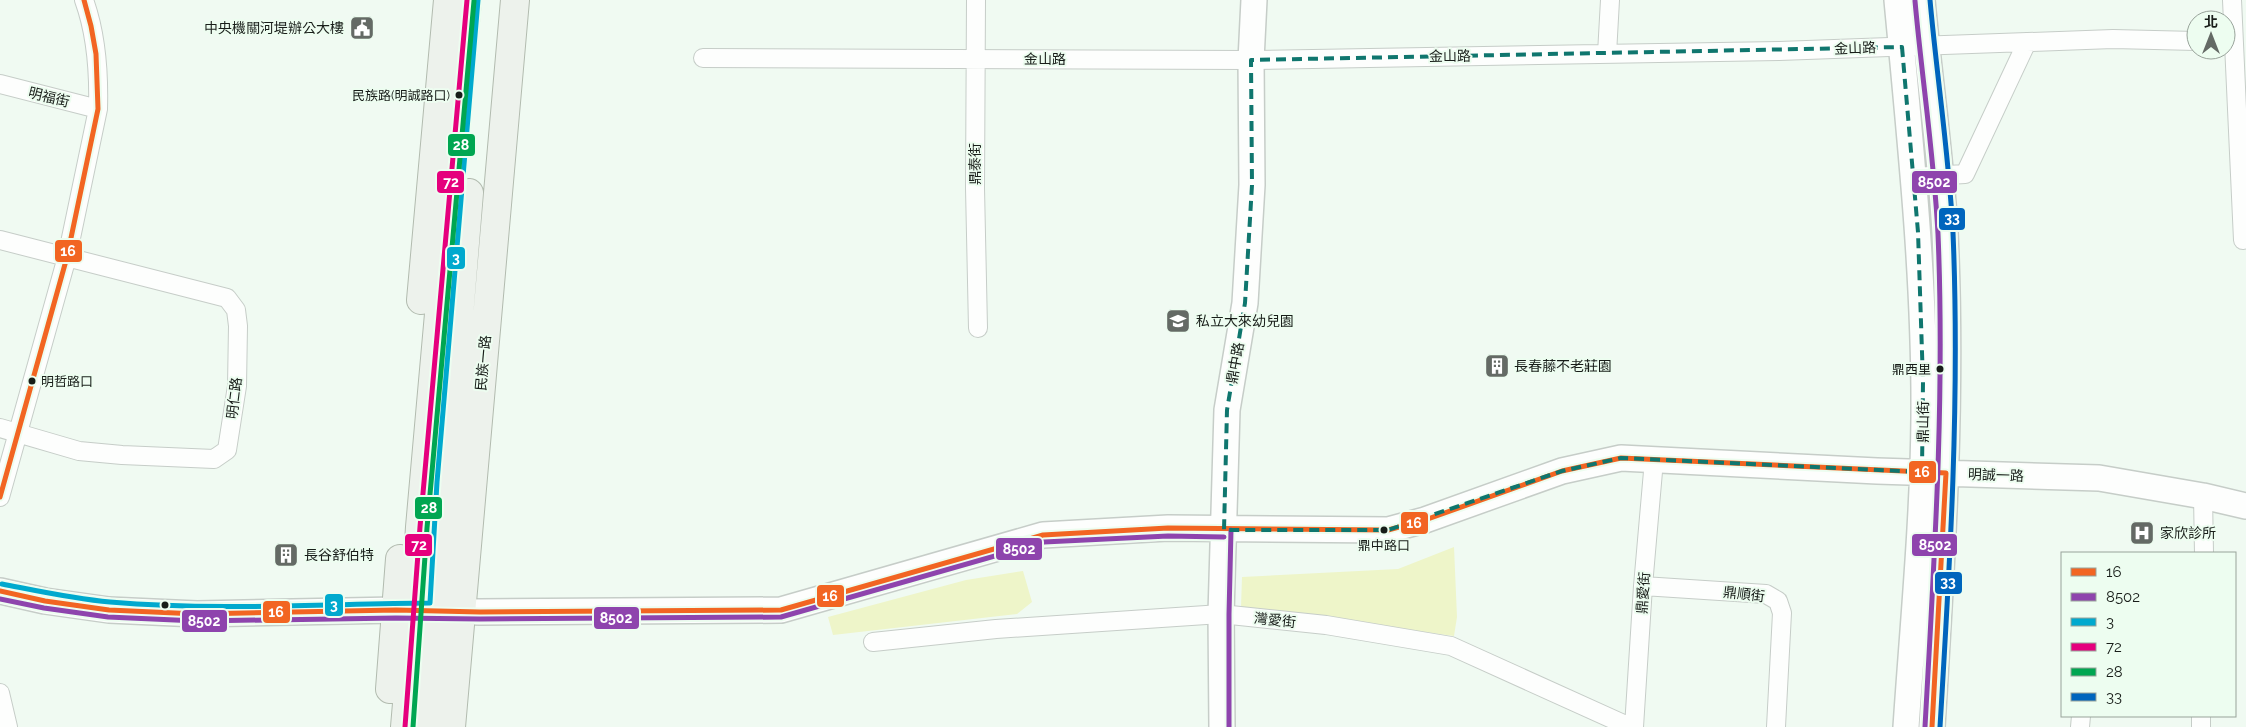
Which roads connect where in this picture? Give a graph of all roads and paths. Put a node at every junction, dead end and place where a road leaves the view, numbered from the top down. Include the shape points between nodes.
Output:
1 (84, 0) edge
2 (448, 0) edge
3 (467, 0) edge
4 (486, 0) edge
5 (514, 0) edge
6 (976, 0) edge
7 (1254, 0) edge
8 (1610, 0) edge
9 (1897, 0) edge
10 (1922, 0) edge
11 (2186, 41) edge
12 (2026, 42) junction
13 (1902, 46) junction
14 (1926, 46) junction
15 (1607, 54) junction
16 (703, 58) dead end
17 (975, 59) junction
18 (1251, 60) junction
19 (2236, 60) edge
20 (0, 84) edge
21 (98, 109) junction
22 (1940, 175) junction
23 (1914, 177) junction
24 (0, 240) edge
25 (2243, 240) dead end
26 (67, 257) junction
27 (978, 328) dead end
28 (435, 369) junction
29 (482, 376) junction
30 (0, 428) edge
31 (17, 433) junction
32 (1654, 460) junction
33 (1922, 472) junction
34 (1946, 473) junction
35 (2203, 496) junction
36 (0, 497) edge
37 (2246, 506) edge
38 (1224, 530) junction
39 (2204, 552) edge
40 (1643, 586) junction
41 (0, 591) edge
42 (427, 610) junction
43 (1221, 614) junction
44 (873, 642) dead end
45 (0, 693) edge
46 (8, 727) edge
47 (386, 727) edge
48 (405, 727) edge
49 (426, 727) edge
50 (451, 727) edge
51 (1222, 727) edge
52 (1630, 727) edge
53 (1634, 727) edge
54 (1776, 727) edge
55 (1906, 727) edge
56 (1932, 727) edge

1 - 21 street via 99,85
2 - 28 main road, 民族一路
3 - 28 main road, 民族一路
4 - 28 main road, 民族一路
5 - 29 main road, 民族一路
6 - 17 street, 鼎泰街
7 - 18 street, 鼎中路
8 - 15 street
9 - 13 street, 鼎山街
10 - 14 street, 鼎山街
11 - 12 street, 金山路
12 - 14 street, 金山路
12 - 22 street via 1965,174
13 - 14 street, 金山路
13 - 15 street, 金山路
13 - 23 street, 鼎山街
14 - 22 street, 鼎山街
15 - 18 street, 金山路
16 - 17 street, 金山路
17 - 18 street, 金山路
17 - 27 street, 鼎泰街
18 - 38 street, 鼎中路 via 1252,185 1245,302 1227,410
19 - 25 street
20 - 21 street, 明福街
21 - 26 street
22 - 23 street
22 - 34 street, 鼎山街 via 1946,295
23 - 33 street, 鼎山街 via 1923,382
24 - 26 street, 明仁路
26 - 31 street
26 - 31 street, 明仁路 via 227,298 236,310 238,326 237,386 227,450 214,459 128,456 79,451
28 - 29 main road
28 - 42 main road, 民族一路 via 420,527
29 - 42 main road, 民族一路
30 - 31 street, 明仁路
31 - 36 street
32 - 33 street, 明誠一路
32 - 38 street, 明誠一路 via 1621,458 1562,471 1388,530
32 - 40 street, 鼎愛街
33 - 34 street, 明誠一路
33 - 55 street, 鼎山街
34 - 35 street, 明誠一路 via 2099,478
34 - 56 street, 鼎山街
35 - 37 street, 明誠一路
35 - 39 street
38 - 42 street, 明誠一路 via 1168,528 1043,535 781,610
38 - 43 street, 鼎中路
40 - 53 street, 鼎愛街
40 - 54 street, 鼎順街 via 1766,594 1778,601 1782,613
41 - 42 street, 明誠一路 via 109,610 197,614
42 - 47 main road, 民族一路
42 - 48 main road, 民族一路
42 - 49 main road, 民族一路
42 - 50 main road, 民族一路
43 - 44 street, 灣愛街 via 996,628
43 - 51 street, 鼎中路
43 - 52 street, 灣愛街 via 1326,625 1451,646
45 - 46 street

